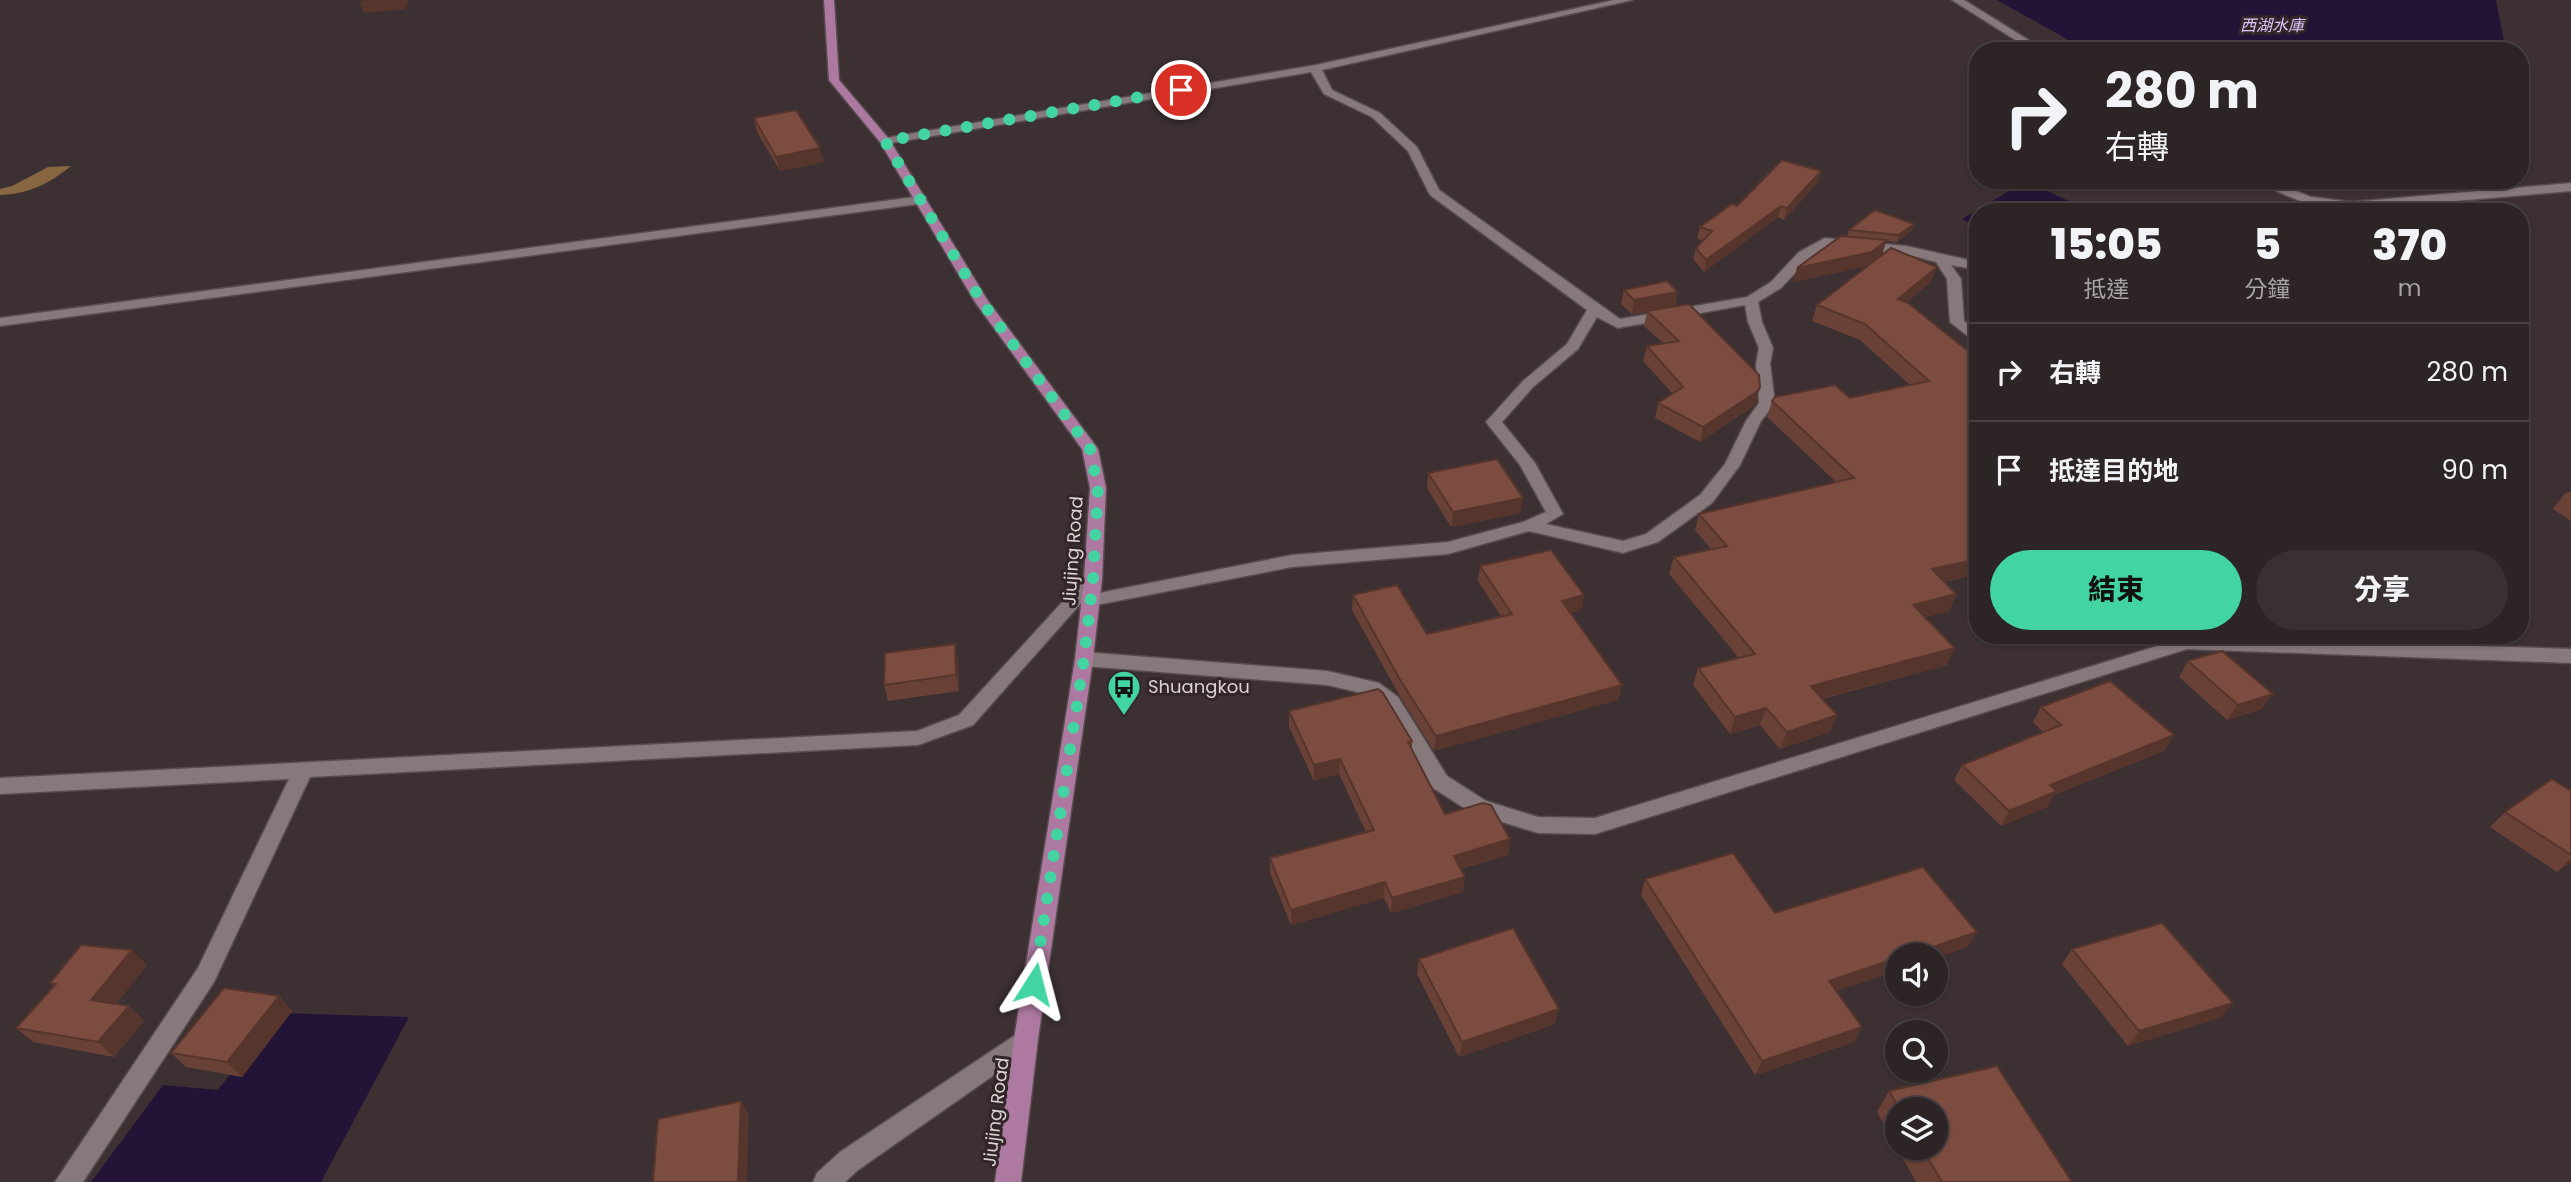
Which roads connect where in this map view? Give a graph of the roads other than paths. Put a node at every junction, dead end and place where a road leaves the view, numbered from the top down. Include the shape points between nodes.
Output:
1 (829, 0) edge
2 (1627, 0) edge
3 (1957, 0) edge
4 (2026, 42) edge
5 (1316, 68) junction
6 (885, 141) junction
7 (2571, 187) edge
8 (2280, 189) edge
9 (922, 200) junction
10 (2309, 200) junction
11 (2311, 203) edge
12 (2335, 203) edge
13 (2376, 203) edge
14 (1941, 260) junction
15 (1969, 265) edge
16 (1752, 300) junction
17 (1594, 309) junction
18 (0, 322) edge
19 (1969, 332) edge
20 (1529, 526) junction
21 (1093, 579) junction
22 (1091, 600) junction
23 (2163, 644) edge
24 (2294, 644) edge
25 (2571, 656) edge
26 (1084, 659) junction
27 (304, 769) junction
28 (0, 786) edge
29 (1026, 1039) junction
30 (68, 1182) edge
31 (827, 1182) edge
32 (1008, 1182) edge

1 - 6 main road, Jiujing Road via 834,80
2 - 5 street
3 - 4 street
5 - 6 street
5 - 17 street via 1328,92 1376,115 1413,149 1434,192
6 - 9 main road, Jiujing Road
7 - 13 street
8 - 10 street
9 - 18 street
9 - 21 main road, Jiujing Road via 982,302 1090,449 1098,488
10 - 11 street
10 - 12 street
14 - 15 street
14 - 16 street via 1906,250 1825,242
14 - 19 street via 1954,279 1957,322
16 - 17 street via 1618,324
16 - 20 street via 1766,348 1763,364 1768,403 1706,499 1652,538 1623,547
17 - 20 street via 1573,346 1528,384 1494,422 1527,463 1555,514
20 - 22 street via 1448,548 1292,561
21 - 22 main road, Jiujing Road
21 - 27 street via 965,720 918,737
22 - 26 main road, Jiujing Road
23 - 26 street via 1595,826 1538,825 1479,807 1440,782 1391,702 1371,688 1327,678
24 - 25 street
26 - 29 main road, Jiujing Road
27 - 28 street
27 - 30 street via 206,975
29 - 31 street via 849,1161
29 - 32 main road, Jiujing Road

